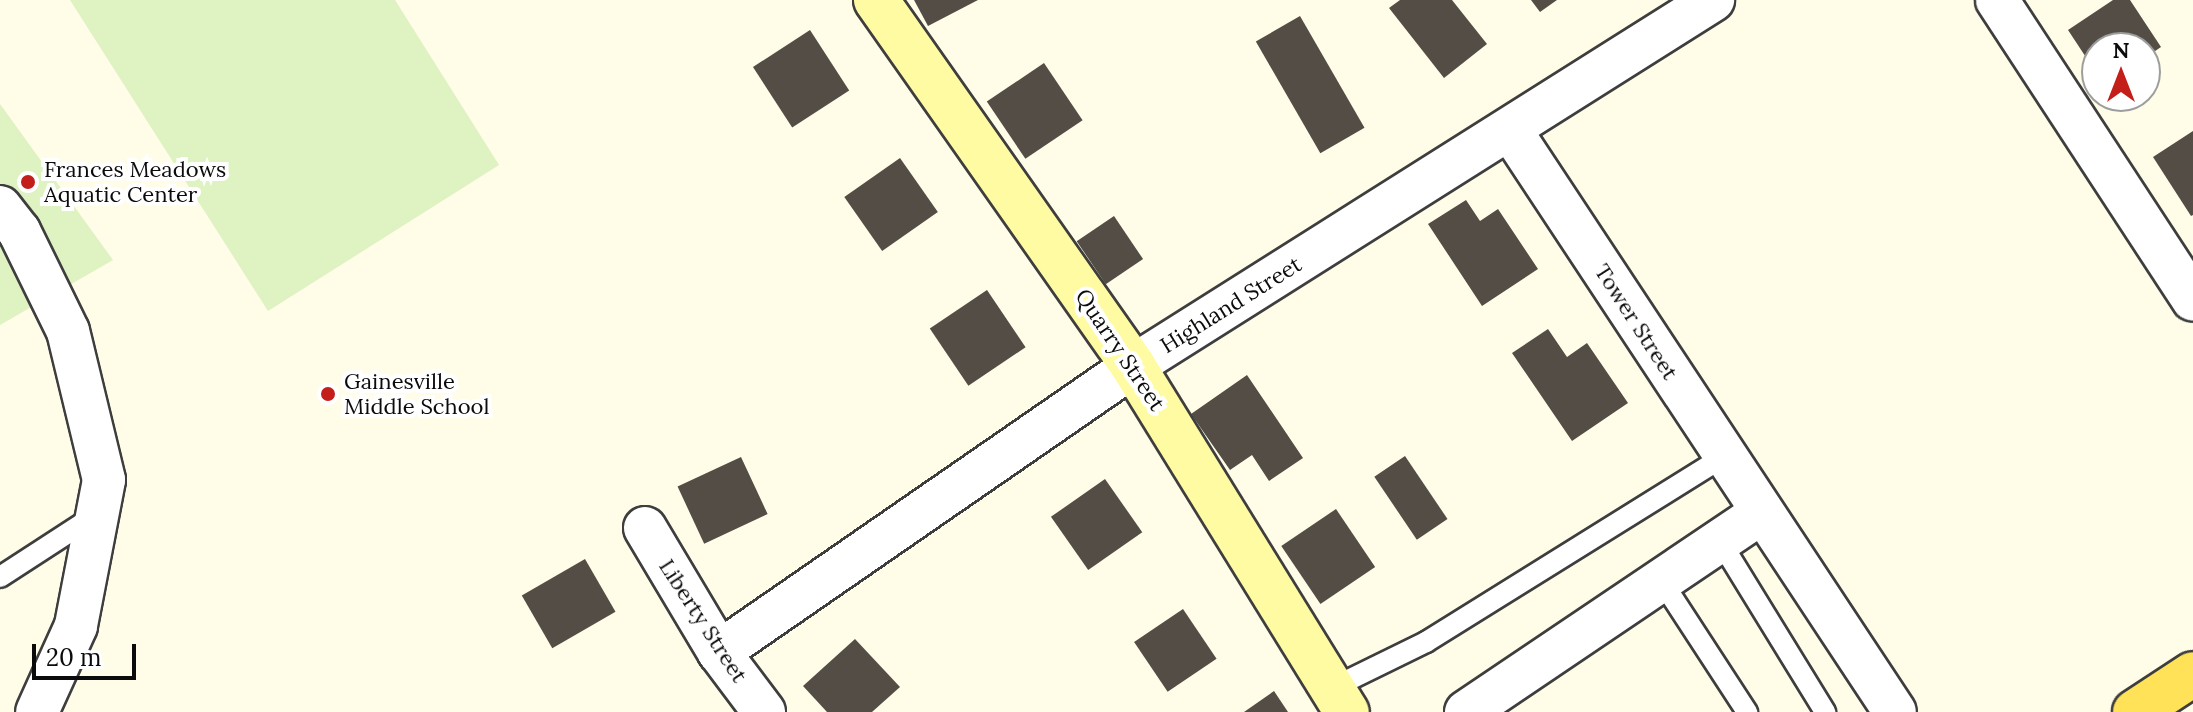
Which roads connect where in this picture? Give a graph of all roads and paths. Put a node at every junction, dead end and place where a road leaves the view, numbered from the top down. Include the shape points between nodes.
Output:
1 (876, 0) edge
2 (1713, 0) edge
3 (1997, 0) edge
4 (1511, 131) junction
5 (0, 207) edge
6 (2193, 299) edge
7 (1133, 366) junction
8 (1723, 457) junction
9 (98, 514) junction
10 (1760, 514) junction
11 (645, 528) dead end
12 (1720, 541) junction
13 (0, 577) edge
14 (1661, 580) junction
15 (719, 652) junction
16 (2193, 674) edge
17 (1339, 700) edge
18 (37, 712) edge
19 (764, 712) edge
20 (1466, 712) edge
21 (1747, 712) edge
22 (1825, 712) edge
23 (1895, 712) edge
24 (2135, 712) edge

1 - 7 street, Quarry Street
2 - 4 street, Highland Street
3 - 6 street
4 - 7 street, Highland Street
4 - 8 street, Tower Street
5 - 9 street via 19,231 68,331 104,480
7 - 15 street, Highland Street
7 - 17 street, Quarry Street
8 - 10 street, Tower Street
8 - 17 lane
9 - 13 lane
9 - 18 street via 76,626
10 - 12 street
10 - 23 street, Tower Street
11 - 15 street, Liberty Street
12 - 14 street
12 - 22 lane
14 - 20 street
14 - 21 lane
15 - 19 street, Liberty Street
16 - 24 main road

